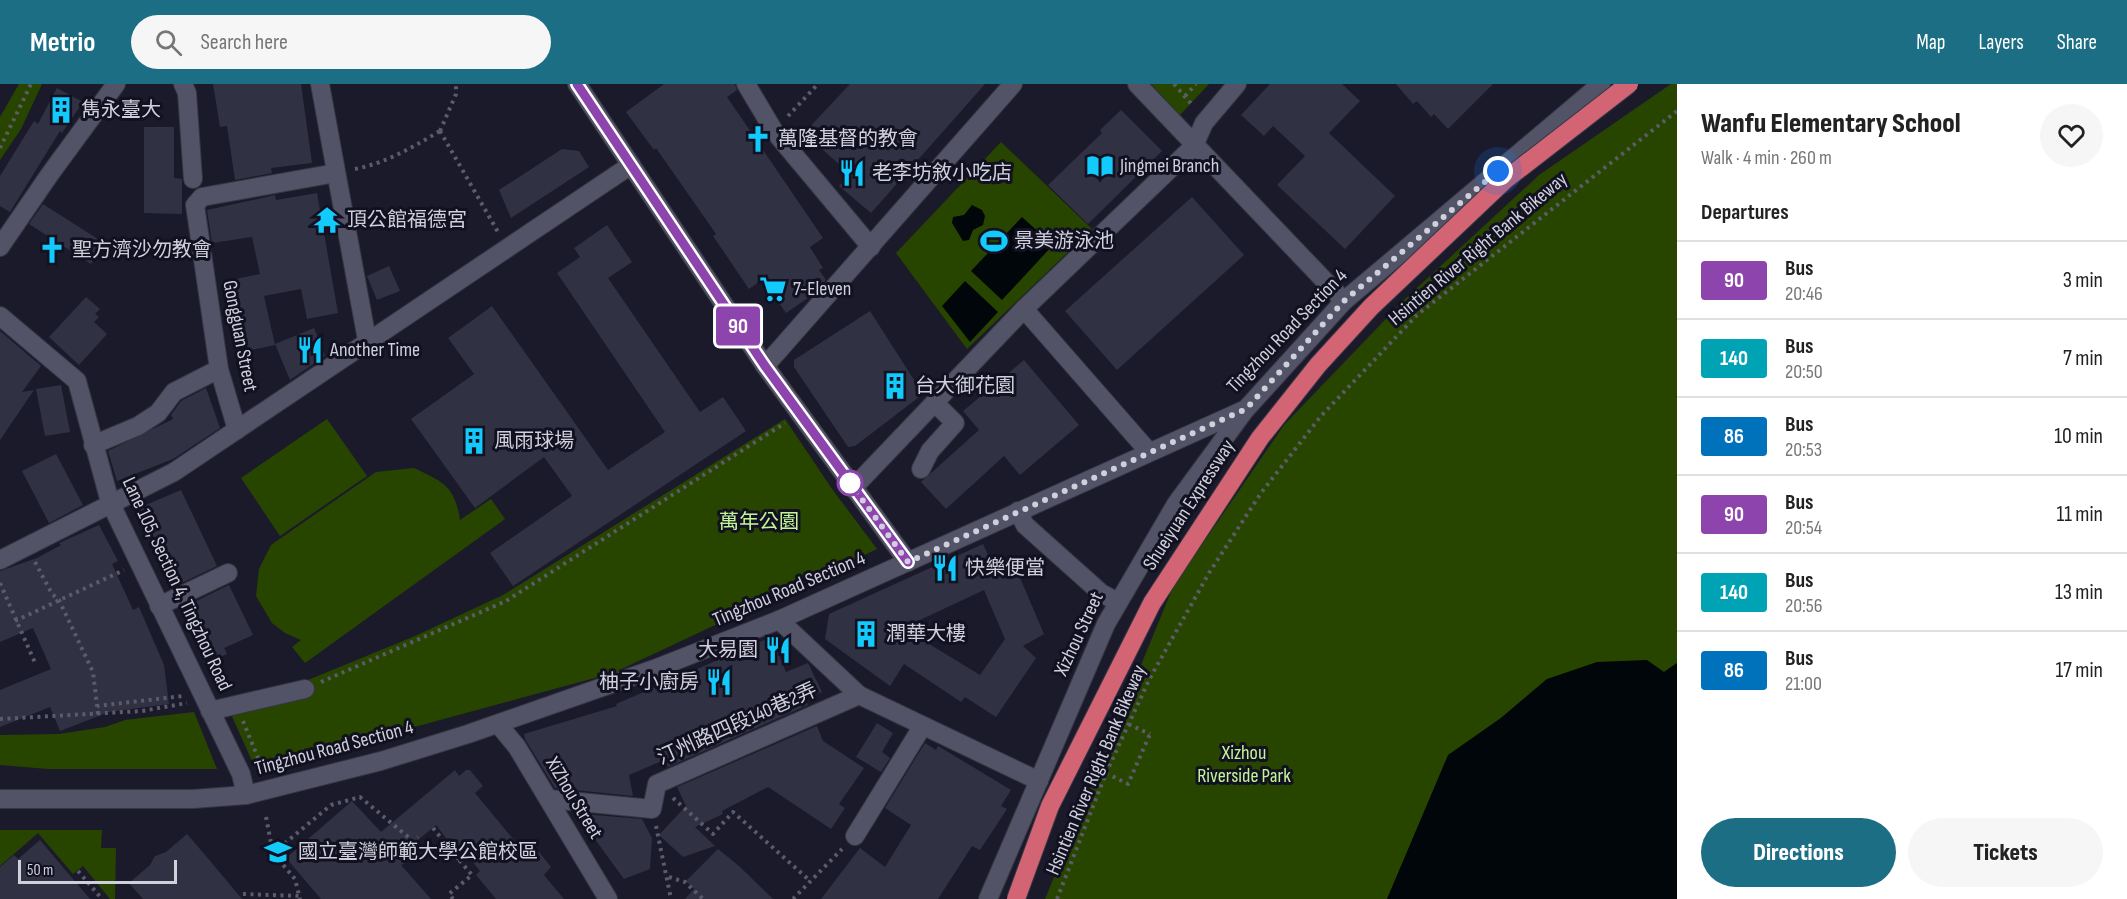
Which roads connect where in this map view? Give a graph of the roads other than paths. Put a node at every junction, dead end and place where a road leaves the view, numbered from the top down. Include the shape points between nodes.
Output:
1 (116, 84) edge
2 (183, 84) edge
3 (320, 84) edge
4 (577, 84) edge
5 (746, 84) edge
6 (1013, 84) edge
7 (1137, 84) edge
8 (1237, 84) edge
9 (1600, 84) edge
10 (1627, 84) edge
11 (1194, 146) junction
12 (631, 165) junction
13 (336, 173) junction
14 (193, 180) dead end
15 (0, 247) edge
16 (871, 247) junction
17 (1344, 301) junction
18 (1024, 309) junction
19 (0, 316) edge
20 (367, 340) junction
21 (765, 366) junction
22 (219, 369) junction
23 (934, 403) junction
24 (1246, 409) junction
25 (237, 430) junction
26 (93, 445) junction
27 (1149, 452) junction
28 (921, 469) dead end
29 (853, 488) junction
30 (110, 502) junction
31 (1018, 511) junction
32 (0, 560) edge
33 (908, 562) junction
34 (228, 573) dead end
35 (1118, 602) junction
36 (159, 606) junction
37 (779, 620) junction
38 (305, 689) road end
39 (859, 695) junction
40 (206, 701) junction
41 (498, 724) junction
42 (922, 727) junction
43 (1039, 781) junction
44 (246, 795) junction
45 (0, 799) edge
46 (549, 799) junction
47 (855, 836) road end
48 (608, 899) edge
49 (988, 899) edge
50 (1015, 899) edge

1 - 15 street
2 - 14 street via 187,93
3 - 13 street
4 - 12 street
5 - 16 street via 774,131
6 - 16 street
7 - 11 street
8 - 11 street via 1204,123
9 - 17 street, Tingzhou Road Section 4
10 - 50 highway, Shueiyuan Expressway, bridge via 1505,180 1371,307 1260,438 1152,603 1050,806
11 - 17 street
11 - 18 street
12 - 20 street, Gongguan Street
12 - 21 street
13 - 20 street
13 - 22 street, Gongguan Street via 202,197 195,205
16 - 21 street
17 - 24 street, Tingzhou Road Section 4
18 - 23 street
18 - 27 street
19 - 26 street, Lane 105, Section 4, Tingzhou Road via 77,381
20 - 25 street, Gongguan Street
21 - 29 street
22 - 25 street, Gongguan Street
22 - 26 street via 174,392 158,413 138,426
23 - 28 street via 955,423 930,451
23 - 29 street
24 - 27 street, Tingzhou Road Section 4
24 - 35 street, Xizhou Street via 1176,504
25 - 30 street via 174,472
26 - 30 street, Lane 105, Section 4, Tingzhou Road
27 - 31 street, Tingzhou Road Section 4
29 - 33 street
30 - 32 street
30 - 36 street, Lane 105, Section 4, Tingzhou Road
31 - 33 street, Tingzhou Road Section 4
31 - 35 street via 1024,525 1101,593
33 - 37 street, Tingzhou Road Section 4
34 - 36 street
35 - 43 street, Xizhou Street
36 - 40 street, Lane 105, Section 4, Tingzhou Road
37 - 39 street
37 - 41 street, Tingzhou Road Section 4
38 - 40 street via 241,706
39 - 42 street
39 - 46 street, 汀州路四段140巷2弄 via 657,784 652,809
40 - 44 street, Lane 105, Section 4, Tingzhou Road via 241,774
41 - 44 street, Tingzhou Road Section 4 via 381,761
41 - 46 street, XiZhou Street
42 - 43 street
42 - 47 street
43 - 49 street, Xizhou Street
44 - 45 street, Tingzhou Road Section 4 via 193,799
46 - 48 street, XiZhou Street

